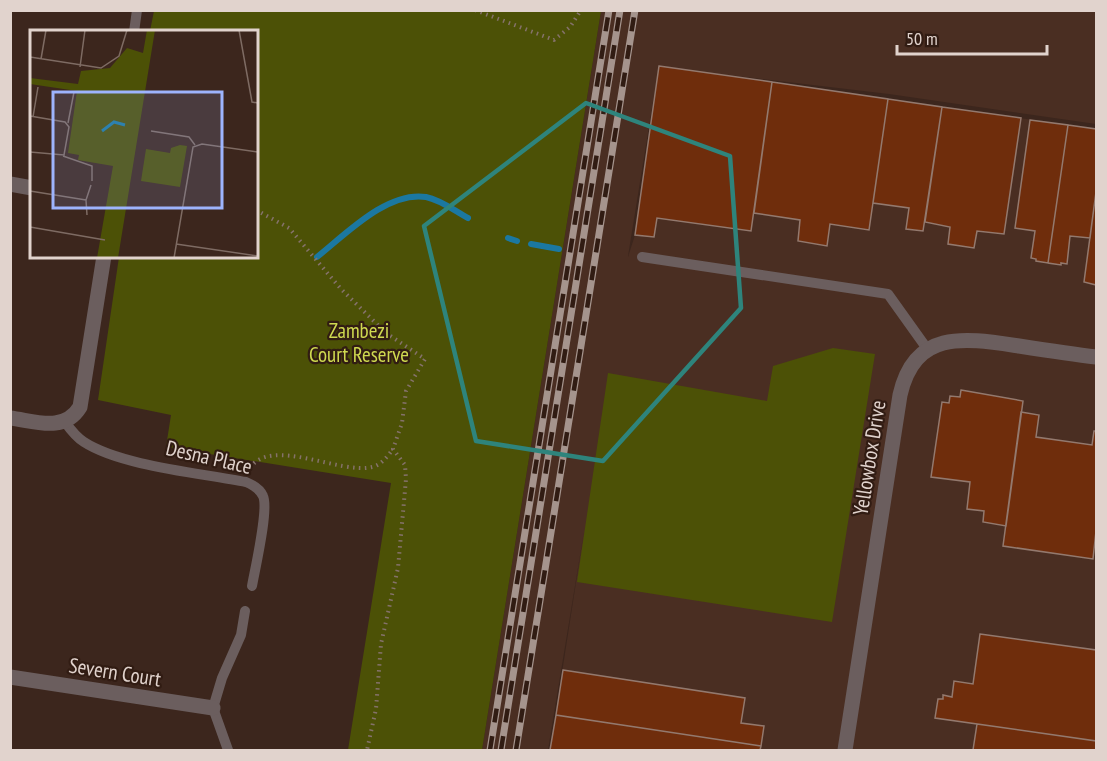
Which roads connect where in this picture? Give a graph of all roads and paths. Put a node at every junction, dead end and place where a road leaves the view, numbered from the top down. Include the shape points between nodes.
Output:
1 (137, 10) edge
2 (475, 10) edge
3 (581, 10) edge
4 (134, 30) edge
5 (10, 184) edge
6 (30, 188) edge
7 (258, 211) edge
8 (642, 257) dead end
9 (104, 258) edge
10 (928, 350) junction
11 (1096, 357) edge
12 (10, 418) edge
13 (65, 422) junction
14 (393, 450) junction
15 (246, 482) junction
16 (252, 586) dead end
17 (245, 611) dead end
18 (10, 677) edge
19 (213, 708) junction
20 (228, 750) edge
21 (367, 750) edge
22 (845, 750) edge

1 - 4 lane
2 - 3 path via 554,40 570,27
5 - 6 street
7 - 14 path via 289,228 386,333 425,359 406,391
8 - 10 lane via 888,294
9 - 13 street via 83,397 74,416
10 - 11 street, Yellowbox Drive via 952,341 975,340
10 - 22 street, Yellowbox Drive via 904,376 900,395
12 - 13 street via 51,424
13 - 15 lane, Desna Place via 82,441 131,461
14 - 15 path via 374,467 360,469 272,456 252,465
14 - 21 path via 405,465 399,568 381,644 376,709
15 - 16 lane, Desna Place via 256,486 264,497
17 - 19 lane via 241,635
18 - 19 street, Severn Court
19 - 20 lane

